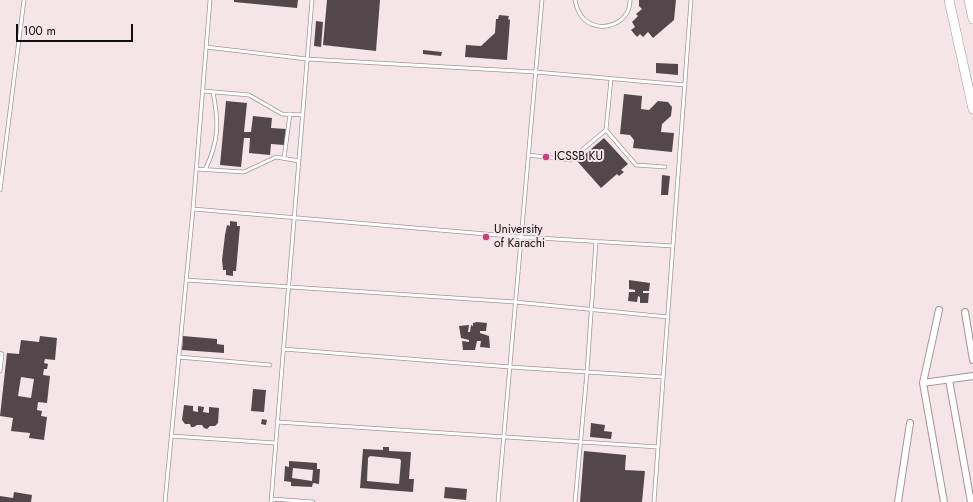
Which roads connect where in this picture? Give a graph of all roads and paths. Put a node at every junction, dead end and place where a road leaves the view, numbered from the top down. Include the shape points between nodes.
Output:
1 (24, 0) edge
2 (210, 0) edge
3 (312, 0) edge
4 (542, 0) edge
5 (575, 0) edge
6 (630, 0) edge
7 (691, 0) edge
8 (949, 0) edge
9 (969, 0) edge
10 (973, 19) edge
11 (206, 47) junction
12 (307, 59) junction
13 (535, 72) junction
14 (611, 79) junction
15 (685, 85) junction
16 (203, 91) junction
17 (213, 92) junction
18 (973, 109) edge
19 (290, 114) junction
20 (303, 115) junction
21 (606, 130) junction
22 (528, 155) junction
23 (284, 158) junction
24 (299, 161) junction
25 (665, 167) dead end
26 (196, 169) junction
27 (205, 170) junction
28 (0, 190) edge
29 (193, 209) junction
30 (294, 218) junction
31 (521, 237) junction
32 (596, 241) junction
33 (673, 246) junction
34 (186, 280) junction
35 (288, 288) junction
36 (515, 302) junction
37 (591, 309) junction
38 (939, 310) dead end
39 (965, 312) dead end
40 (668, 317) junction
41 (283, 349) junction
42 (0, 353) edge
43 (178, 357) junction
44 (973, 360) edge
45 (270, 365) dead end
46 (510, 367) junction
47 (0, 371) edge
48 (587, 372) junction
49 (973, 376) edge
50 (663, 377) junction
51 (948, 380) junction
52 (923, 383) junction
53 (277, 422) junction
54 (910, 423) dead end
55 (171, 436) junction
56 (504, 438) junction
57 (581, 442) junction
58 (275, 443) junction
59 (658, 447) junction
60 (272, 500) edge
61 (165, 502) edge
62 (306, 502) edge
63 (313, 502) edge
64 (498, 502) edge
65 (575, 502) edge
66 (654, 502) edge
67 (898, 502) edge
68 (944, 502) edge
69 (971, 502) edge

1 - 28 lane
2 - 11 lane
3 - 12 lane
4 - 13 lane
5 - 6 lane via 579,13 588,23 600,27 614,25 624,18
7 - 15 lane
8 - 18 main road
9 - 10 main road
11 - 12 lane
11 - 16 lane
12 - 13 lane
12 - 20 lane
13 - 14 lane
13 - 22 lane
14 - 15 lane
14 - 21 lane
15 - 33 lane
16 - 17 lane
16 - 26 lane
17 - 19 lane via 249,95 276,111
17 - 27 lane via 218,117 214,151
19 - 20 lane
19 - 23 lane
20 - 24 lane
21 - 22 lane via 570,160
21 - 25 lane via 636,165
22 - 31 lane
23 - 24 lane
23 - 27 lane via 276,158 244,172
24 - 30 lane
26 - 27 lane
26 - 29 lane
29 - 30 lane
29 - 34 lane
30 - 31 lane
30 - 35 lane
31 - 32 lane
31 - 36 lane
32 - 33 lane
32 - 37 lane
33 - 40 lane
34 - 35 lane
34 - 43 lane
35 - 36 lane
35 - 41 lane
36 - 37 lane
36 - 46 lane
37 - 40 lane
37 - 48 lane
38 - 52 street
39 - 44 street
40 - 50 lane
41 - 46 lane
41 - 53 lane
42 - 47 lane
43 - 45 lane
43 - 55 lane
46 - 48 lane
46 - 56 lane
48 - 50 lane
48 - 57 lane
49 - 51 street
50 - 59 lane
51 - 52 street
51 - 69 street
52 - 68 street
53 - 56 lane
53 - 58 lane
54 - 67 street
55 - 58 lane
55 - 61 lane
56 - 57 lane
56 - 64 lane
57 - 59 lane
57 - 65 lane
58 - 60 lane
59 - 66 lane
60 - 62 lane
62 - 63 lane

